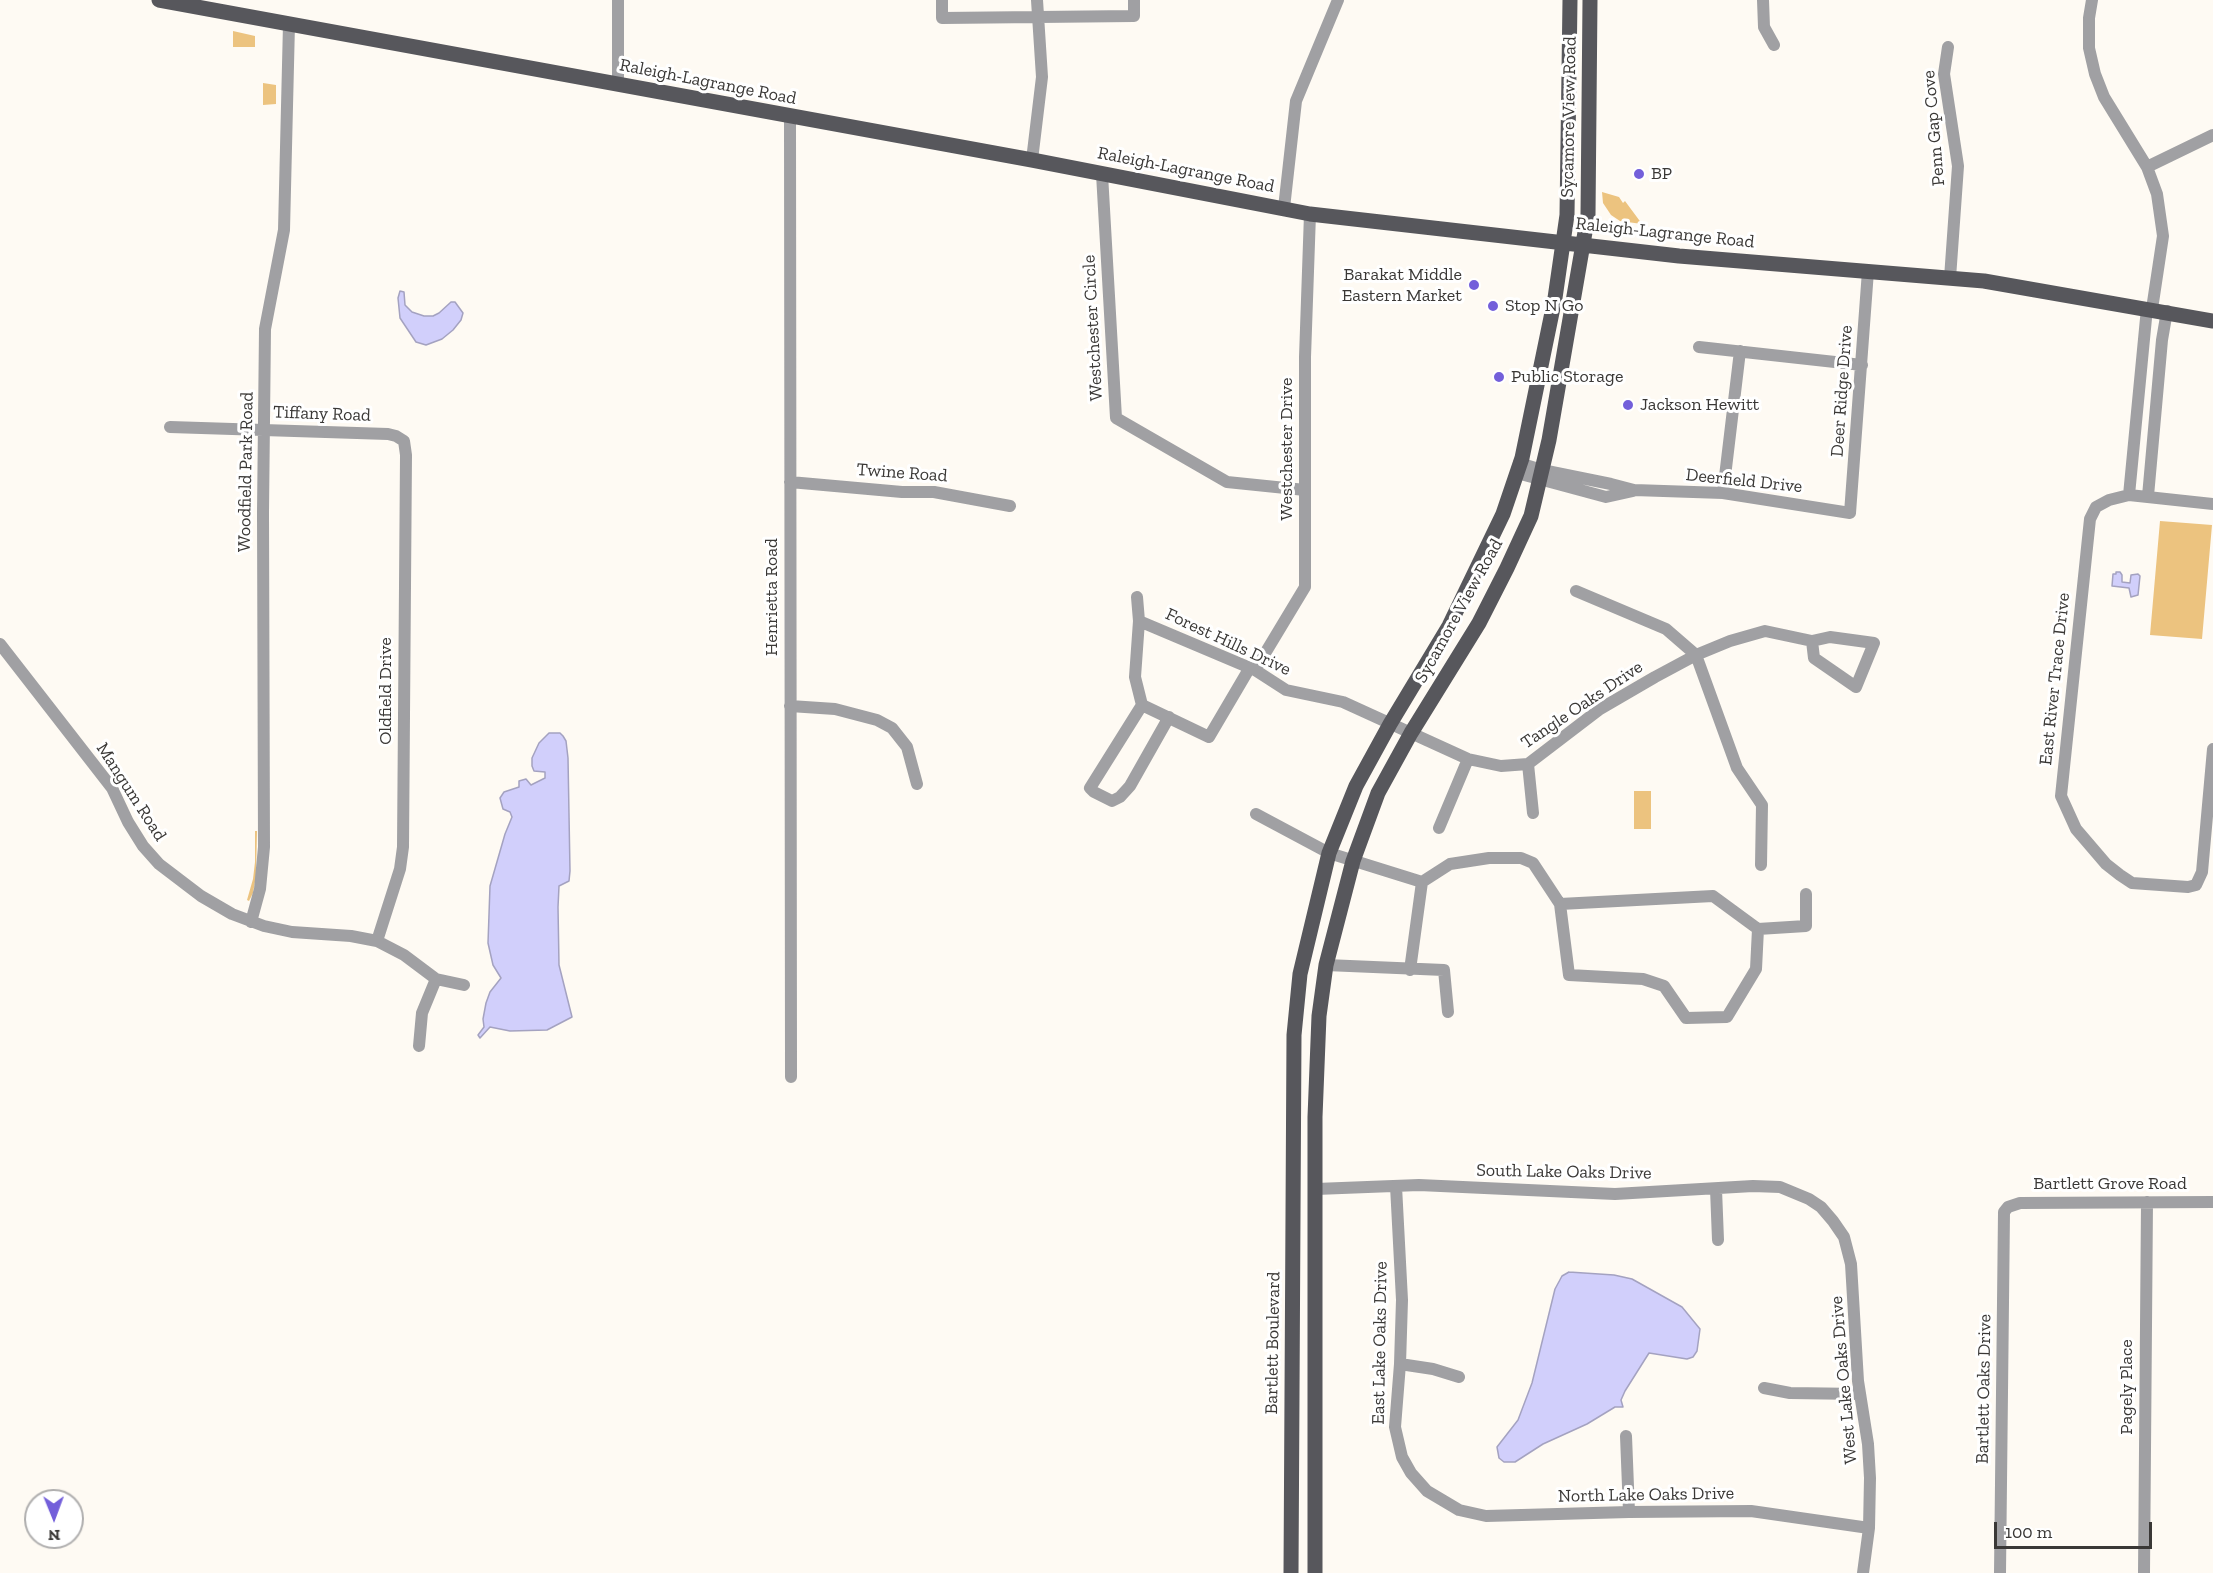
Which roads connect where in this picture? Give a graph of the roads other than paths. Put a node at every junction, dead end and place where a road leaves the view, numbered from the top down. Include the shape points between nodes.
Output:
1 (159, 0) edge
2 (618, 0) edge
3 (942, 0) edge
4 (1037, 0) edge
5 (1134, 0) edge
6 (1338, 0) edge
7 (1569, 0) edge
8 (1590, 0) edge
9 (1763, 0) edge
10 (2092, 0) edge
11 (1037, 18) junction
12 (290, 24) junction
13 (1774, 45) dead end
14 (1948, 47) dead end
15 (618, 85) junction
16 (790, 117) junction
17 (2213, 135) edge
18 (1032, 160) junction
19 (2147, 167) junction
20 (1102, 174) junction
21 (1284, 208) junction
22 (1310, 214) junction
23 (1562, 242) junction
24 (1583, 244) junction
25 (1868, 271) junction
26 (1950, 278) junction
27 (2155, 309) junction
28 (2213, 321) edge
29 (1547, 334) junction
30 (1567, 338) junction
31 (1699, 347) dead end
32 (1740, 351) junction
33 (1862, 364) junction
34 (2138, 405) junction
35 (2155, 407) junction
36 (1532, 410) junction
37 (1554, 414) junction
38 (170, 427) dead end
39 (264, 430) junction
40 (401, 438) joint
41 (1518, 468) junction
42 (1540, 474) junction
43 (790, 482) junction
44 (1305, 490) junction
45 (1723, 493) junction
46 (2129, 495) junction
47 (2148, 496) junction
48 (2213, 504) edge
49 (1010, 506) dead end
50 (1850, 513) joint
51 (1576, 591) dead end
52 (1137, 597) dead end
53 (1139, 621) junction
54 (1812, 641) junction
55 (0, 644) edge
56 (1696, 655) junction
57 (1252, 670) junction
58 (1142, 705) junction
59 (790, 706) junction
60 (1169, 717) junction
61 (1402, 729) junction
62 (2213, 749) edge
63 (1468, 759) junction
64 (1528, 764) junction
65 (917, 784) dead end
66 (1533, 813) dead end
67 (1256, 814) dead end
68 (1439, 828) dead end
69 (1341, 857) junction
70 (1761, 865) dead end
71 (1422, 882) junction
72 (1806, 894) dead end
73 (1560, 904) junction
74 (251, 922) junction
75 (1758, 929) junction
76 (377, 941) junction
77 (1326, 965) junction
78 (1410, 970) junction
79 (436, 979) junction
80 (464, 985) dead end
81 (1448, 1012) dead end
82 (1294, 1035) junction
83 (1319, 1035) junction
84 (418, 1046) dead end
85 (791, 1077) dead end
86 (1295, 1114) joint
87 (1396, 1186) junction
88 (1316, 1189) junction
89 (1716, 1189) junction
90 (1809, 1199) joint
91 (2146, 1202) junction
92 (2213, 1202) edge
93 (2008, 1207) joint
94 (1718, 1240) dead end
95 (1400, 1364) junction
96 (1293, 1365) junction
97 (1316, 1365) junction
98 (1459, 1377) dead end
99 (1764, 1388) dead end
100 (1860, 1394) junction
101 (1626, 1436) dead end
102 (1427, 1491) joint
103 (1629, 1512) junction
104 (1869, 1528) junction
105 (1317, 1570) edge
106 (1291, 1573) edge
107 (1863, 1573) edge
108 (2000, 1573) edge
109 (2144, 1573) edge

1 - 12 main road, Raleigh-Lagrange Road
2 - 15 street
3 - 11 street via 942,18
4 - 11 street
5 - 11 street via 1134,16
6 - 21 street via 1296,101
7 - 23 main road, Sycamore View Road via 1567,215
8 - 24 main road, Sycamore View Road via 1588,215
9 - 13 street via 1764,27
10 - 19 street via 2089,48 2095,74 2104,97
11 - 18 street via 1042,77
12 - 15 main road, Raleigh-Lagrange Road
12 - 39 street, Woodfield Park Road via 286,214 265,329
14 - 26 street, Penn Gap Cove via 1944,74 1958,177
15 - 16 main road, Raleigh-Lagrange Road
16 - 18 main road, Raleigh-Lagrange Road
16 - 43 street, Henrietta Road
17 - 19 street
18 - 20 main road, Raleigh-Lagrange Road
19 - 27 street via 2163,229
20 - 21 main road, Raleigh-Lagrange Road
20 - 44 street, Westchester Circle via 1116,418 1227,482
21 - 22 main road, Raleigh-Lagrange Road
22 - 23 main road, Raleigh-Lagrange Road
22 - 44 street, Westchester Drive
23 - 24 main road, Raleigh-Lagrange Road
23 - 29 main road, Sycamore View Road
24 - 25 main road, Raleigh-Lagrange Road via 1696,258
24 - 30 main road, Sycamore View Road
25 - 26 main road, Raleigh-Lagrange Road
25 - 33 street, Deer Ridge Drive
26 - 27 main road, Raleigh-Lagrange Road
27 - 28 main road, Raleigh-Lagrange Road
27 - 34 street
27 - 35 street
29 - 30 main road
29 - 36 main road, Sycamore View Road
30 - 37 main road, Sycamore View Road
31 - 32 street
32 - 33 street
32 - 45 street
33 - 50 street, Deer Ridge Drive
34 - 35 street
34 - 46 street
35 - 47 street
36 - 37 main road
36 - 41 main road, Sycamore View Road
37 - 42 main road, Sycamore View Road
38 - 39 street, Tiffany Road
39 - 40 street, Tiffany Road via 388,434
39 - 74 street, Woodfield Park Road via 264,847 260,888
40 - 76 street, Oldfield Drive via 406,455 403,849
41 - 42 street, Deerfield Drive
41 - 61 main road, Sycamore View Road via 1503,514
42 - 45 street, Deerfield Drive via 1606,497 1634,490
42 - 61 main road, Sycamore View Road via 1531,516 1479,623
43 - 49 street, Twine Road via 934,492
43 - 59 street, Henrietta Road
44 - 57 street, Westchester Drive via 1305,587
45 - 50 street, Deerfield Drive
46 - 47 street, East River Trace Drive
46 - 62 street, East River Trace Drive via 2096,507 2090,519 2061,796 2076,829 2106,864 2132,883 2196,885 2201,878
47 - 48 street, East River Trace Drive
51 - 56 street via 1666,629
52 - 53 street
53 - 57 street, Forest Hills Drive
53 - 58 street via 1135,677
54 - 54 street, Tangle Oaks Drive via 1830,637 1874,643 1856,687 1814,658
54 - 56 street, Tangle Oaks Drive via 1766,630
55 - 74 street, Mangum Road via 111,788 143,846 159,864 201,896
56 - 64 street, Tangle Oaks Drive via 1600,709
56 - 70 street via 1737,768 1762,805
57 - 60 street, Westchester Drive via 1209,737
57 - 61 street, Forest Hills Drive via 1286,690 1343,702
58 - 60 street
58 - 60 street via 1090,788 1112,801 1130,786
59 - 65 street via 835,709 892,728 907,747
59 - 85 street, Henrietta Road
61 - 63 street, Tangle Oaks Drive
61 - 69 main road, Sycamore View Road via 1378,793
61 - 69 main road, Sycamore View Road via 1356,786
63 - 64 street, Tangle Oaks Drive via 1501,766
63 - 68 street
64 - 66 street
67 - 69 street
69 - 71 street
69 - 77 main road, Sycamore View Road
69 - 82 main road, Sycamore View Road via 1300,974
71 - 73 street via 1450,864 1521,858 1533,863
71 - 78 street
72 - 75 street via 1806,926
73 - 75 street via 1713,896
73 - 75 street via 1569,975 1643,979 1664,986 1686,1018 1727,1017 1755,969
74 - 76 street, Mangum Road via 292,932
76 - 79 street, Mangum Road
77 - 78 street
77 - 83 main road, Sycamore View Road
78 - 81 street via 1444,970
79 - 80 street, Mangum Road
79 - 84 street via 422,1013
82 - 83 main road
82 - 86 main road, Sycamore View Road
83 - 88 main road, Sycamore View Road
86 - 96 main road, Bartlett Boulevard
87 - 88 street, South Lake Oaks Drive
87 - 89 street, South Lake Oaks Drive via 1590,1194
87 - 95 street, East Lake Oaks Drive via 1401,1259
88 - 97 main road
89 - 90 street, South Lake Oaks Drive via 1780,1187
89 - 94 street
90 - 100 street, West Lake Oaks Drive via 1821,1207 1844,1236 1849,1254
91 - 92 street, Bartlett Grove Road
91 - 93 street, Bartlett Grove Road via 2034,1202
91 - 109 street, Pagely Place
93 - 108 street, Bartlett Oaks Drive via 2003,1216
95 - 98 street
95 - 102 street, East Lake Oaks Drive via 1395,1427 1398,1443 1411,1473
96 - 97 main road
96 - 106 main road, Bartlett Boulevard
97 - 105 main road
99 - 100 street via 1791,1394
100 - 104 street, West Lake Oaks Drive via 1868,1444
101 - 103 street
102 - 103 street, North Lake Oaks Drive via 1460,1510 1486,1516
103 - 104 street, North Lake Oaks Drive via 1751,1511
104 - 107 street, West Lake Oaks Drive

